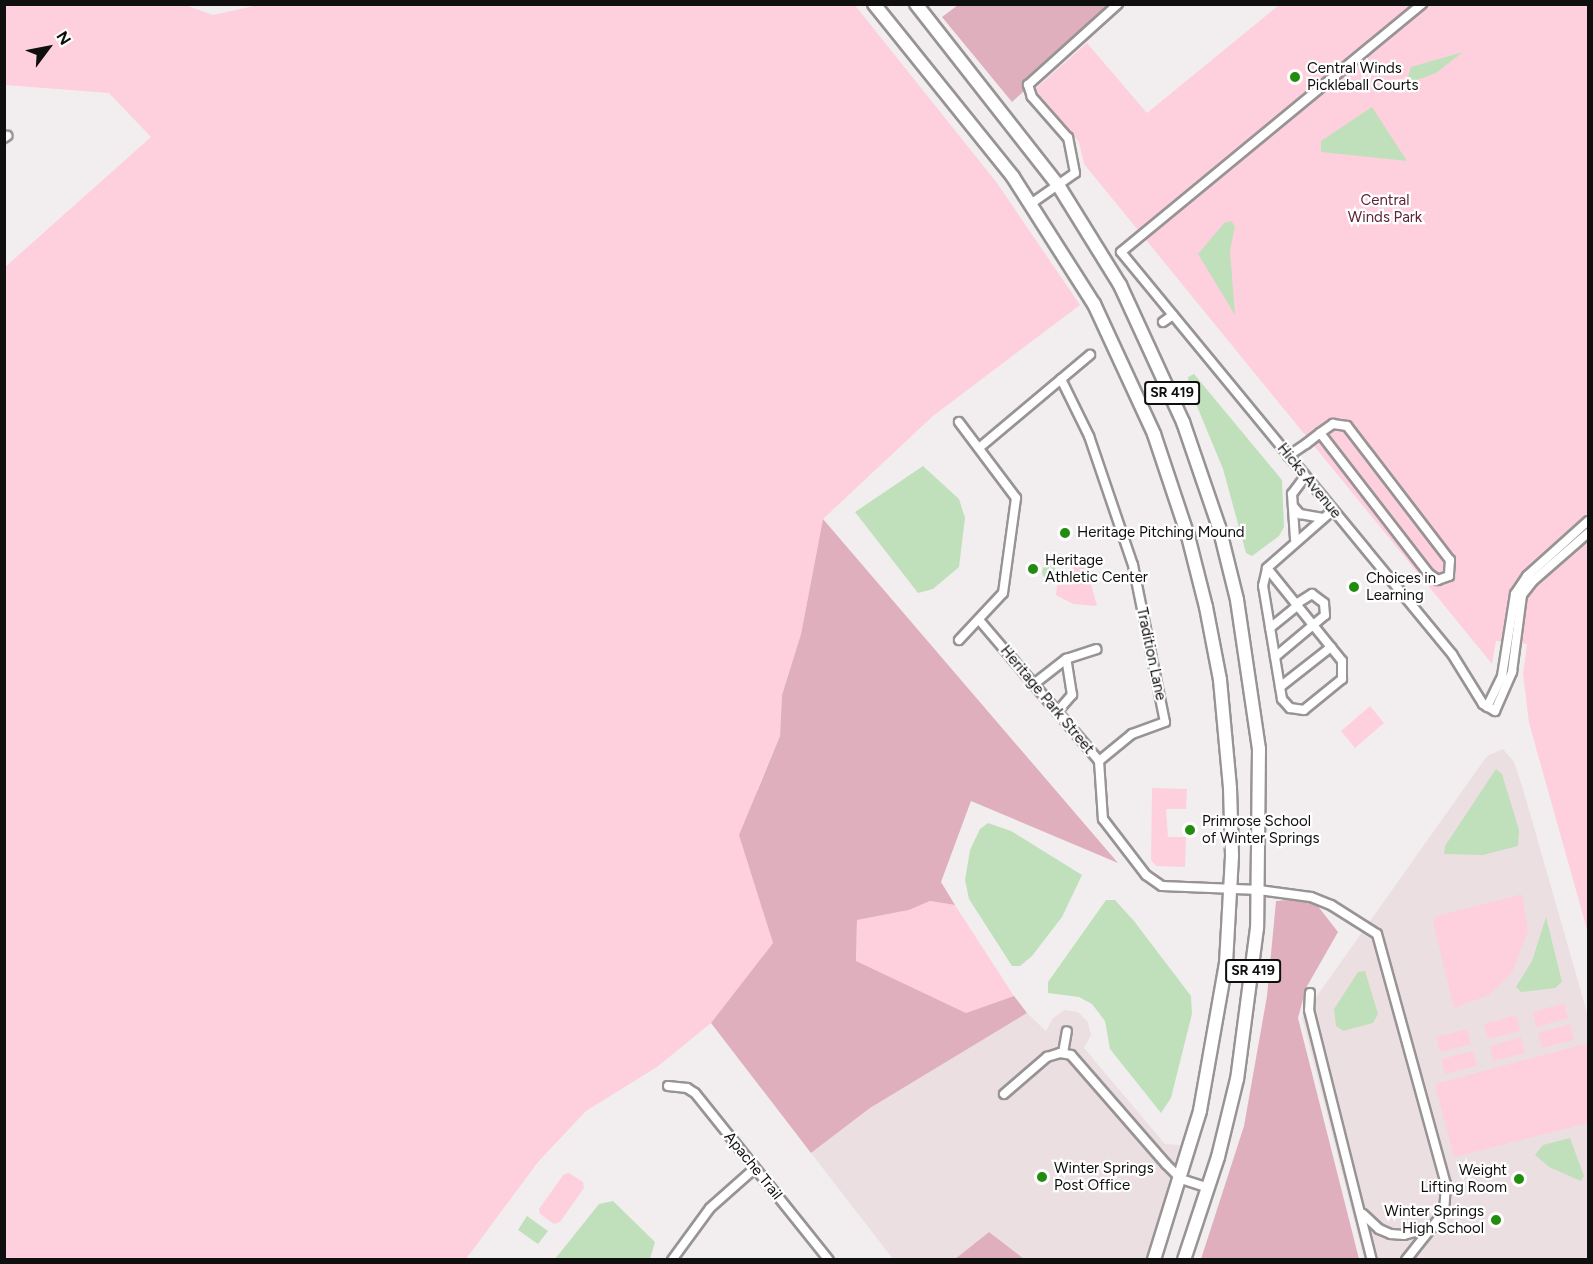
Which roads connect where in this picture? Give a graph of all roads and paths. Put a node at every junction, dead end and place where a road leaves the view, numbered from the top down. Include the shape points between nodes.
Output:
1 (874, 4) edge
2 (916, 4) edge
3 (1118, 4) edge
4 (1422, 4) edge
5 (1058, 185) junction
6 (1032, 204) junction
7 (1173, 315) junction
8 (1163, 322) dead end
9 (1090, 355) dead end
10 (1061, 379) junction
11 (959, 422) dead end
12 (1320, 433) junction
13 (979, 448) junction
14 (1288, 456) junction
15 (1305, 477) junction
16 (1293, 506) junction
17 (1332, 510) junction
18 (1323, 519) junction
19 (1588, 521) edge
20 (1588, 533) edge
21 (1295, 539) junction
22 (1267, 567) junction
23 (1296, 605) junction
24 (980, 621) junction
25 (1314, 626) junction
26 (1270, 628) junction
27 (959, 640) dead end
28 (1331, 647) junction
29 (1096, 649) dead end
30 (1275, 657) junction
31 (1066, 659) junction
32 (1034, 684) junction
33 (1280, 687) junction
34 (1491, 709) junction
35 (1057, 712) junction
36 (1099, 761) junction
37 (1231, 889) junction
38 (1259, 890) junction
39 (1310, 993) dead end
40 (1067, 1031) dead end
41 (1063, 1053) junction
42 (668, 1086) dead end
43 (1004, 1094) dead end
44 (755, 1168) junction
45 (1181, 1179) junction
46 (1208, 1188) junction
47 (1361, 1211) junction
48 (1434, 1227) junction
49 (672, 1260) edge
50 (829, 1260) edge
51 (1154, 1260) edge
52 (1184, 1260) edge
53 (1372, 1260) edge
54 (1406, 1260) edge

1 - 6 main road, SR 419
2 - 5 main road, SR 419
3 - 5 street via 1028,85 1032,97 1072,146 1075,173
4 - 7 street, Hicks Avenue via 1121,252
5 - 6 street
5 - 38 main road, SR 419 via 1115,277 1154,353 1192,444 1219,527 1239,609 1256,713
6 - 37 main road, SR 419 via 1074,270 1127,370 1154,434 1188,536 1210,626 1224,717
7 - 8 street
7 - 14 street, Hicks Avenue
9 - 10 street
10 - 13 street
10 - 36 street, Tradition Lane via 1089,436 1133,565 1165,722 1132,734
11 - 13 street
12 - 12 street via 1337,422 1347,426 1450,560 1449,576 1438,580 1429,574
12 - 14 street
13 - 24 street via 1016,498 1003,593
14 - 15 street, Hicks Avenue
15 - 16 street via 1295,485
15 - 17 street, Hicks Avenue
16 - 18 street via 1300,514
16 - 21 street
17 - 18 street
17 - 34 street, Hicks Avenue via 1452,654
18 - 21 street
19 - 34 street via 1527,576 1515,594 1502,676
20 - 34 street via 1533,581 1522,596 1512,672
21 - 22 street
22 - 23 street
22 - 26 street via 1263,586
23 - 25 street
23 - 25 street via 1312,594 1324,603 1325,615
23 - 26 street
24 - 27 street
24 - 32 street, Heritage Park Street
25 - 28 street
25 - 30 street
26 - 30 street
28 - 33 street
28 - 33 street via 1342,661 1344,674 1304,710 1290,708 1282,699
29 - 31 street
30 - 33 street
31 - 32 street
31 - 35 street via 1072,695
32 - 35 street, Heritage Park Street
35 - 36 street, Heritage Park Street
36 - 37 street, Heritage Park Street via 1104,819 1146,875 1162,886
37 - 38 street, Heritage Park Street
37 - 45 main road, SR 419 via 1215,1037
38 - 46 main road, SR 419 via 1244,1041
38 - 48 street, Heritage Park Street via 1311,897 1372,929 1384,945 1446,1184 1444,1212
39 - 47 street via 1309,1010
40 - 41 street
41 - 43 street via 1041,1061
41 - 45 street via 1079,1062
42 - 44 street, Apache Trail via 687,1088 694,1093
44 - 49 street via 710,1208
44 - 50 street, Apache Trail
45 - 46 street
45 - 51 main road, SR 419
46 - 52 main road, SR 419
47 - 48 street via 1390,1234 1404,1235
47 - 53 street
48 - 54 street, Heritage Park Street

